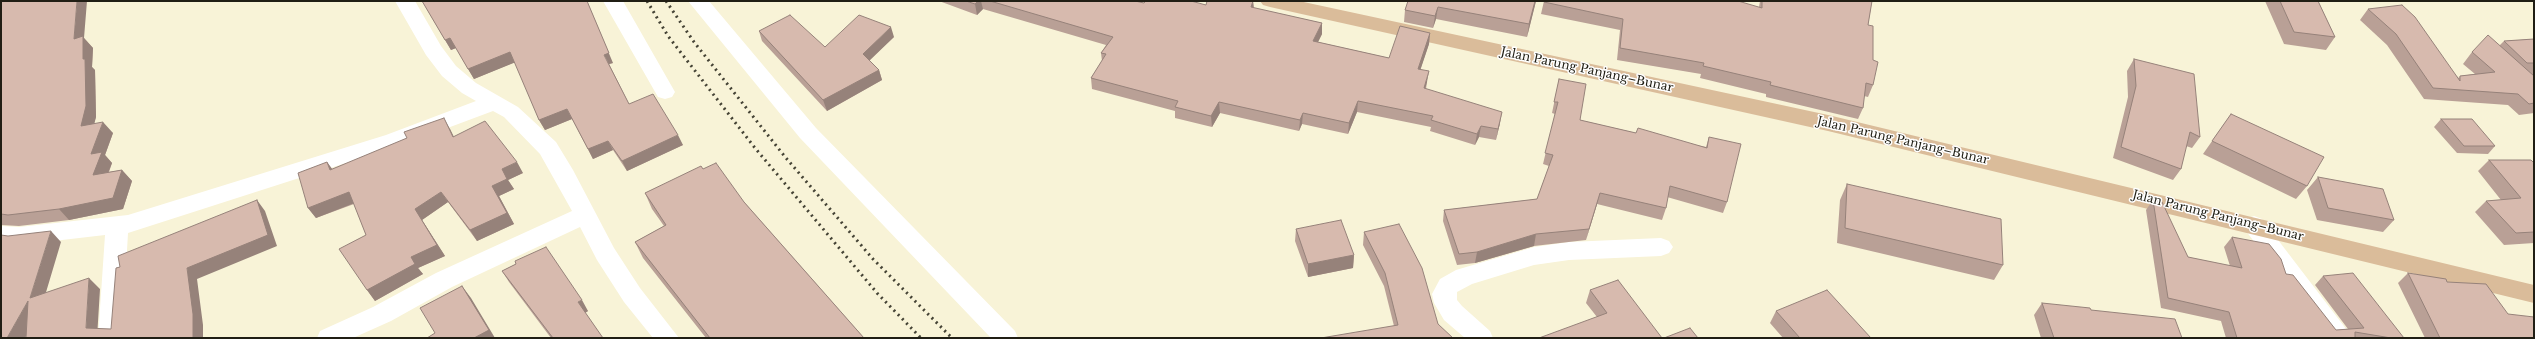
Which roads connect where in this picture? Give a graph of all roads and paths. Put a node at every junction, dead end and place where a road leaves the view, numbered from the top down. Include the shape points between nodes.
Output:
1 (405, 1) edge
2 (613, 1) edge
3 (698, 1) edge
4 (1282, 2) edge
5 (665, 92) dead end
6 (495, 102) junction
7 (584, 215) junction
8 (2254, 225) junction
9 (117, 226) junction
10 (1, 235) edge
11 (1661, 247) dead end
12 (2534, 294) edge
13 (110, 338) edge
14 (329, 338) edge
15 (667, 338) edge
16 (1006, 338) edge
17 (1481, 338) edge
18 (2341, 338) edge

1 - 6 street via 433,50 449,71 469,88
2 - 5 street
3 - 16 street via 808,133
4 - 8 main road, Jalan Parung Panjang–Bunar via 1828,123
6 - 7 street via 511,112 548,148
6 - 9 street via 394,140
7 - 14 street via 444,280 382,314
7 - 15 street via 605,254 632,295
8 - 12 main road, Jalan Parung Panjang–Bunar
8 - 18 street
9 - 10 street via 19,236
9 - 13 street
11 - 17 street via 1569,251 1534,256 1464,277 1448,286 1444,294 1446,303 1457,317

